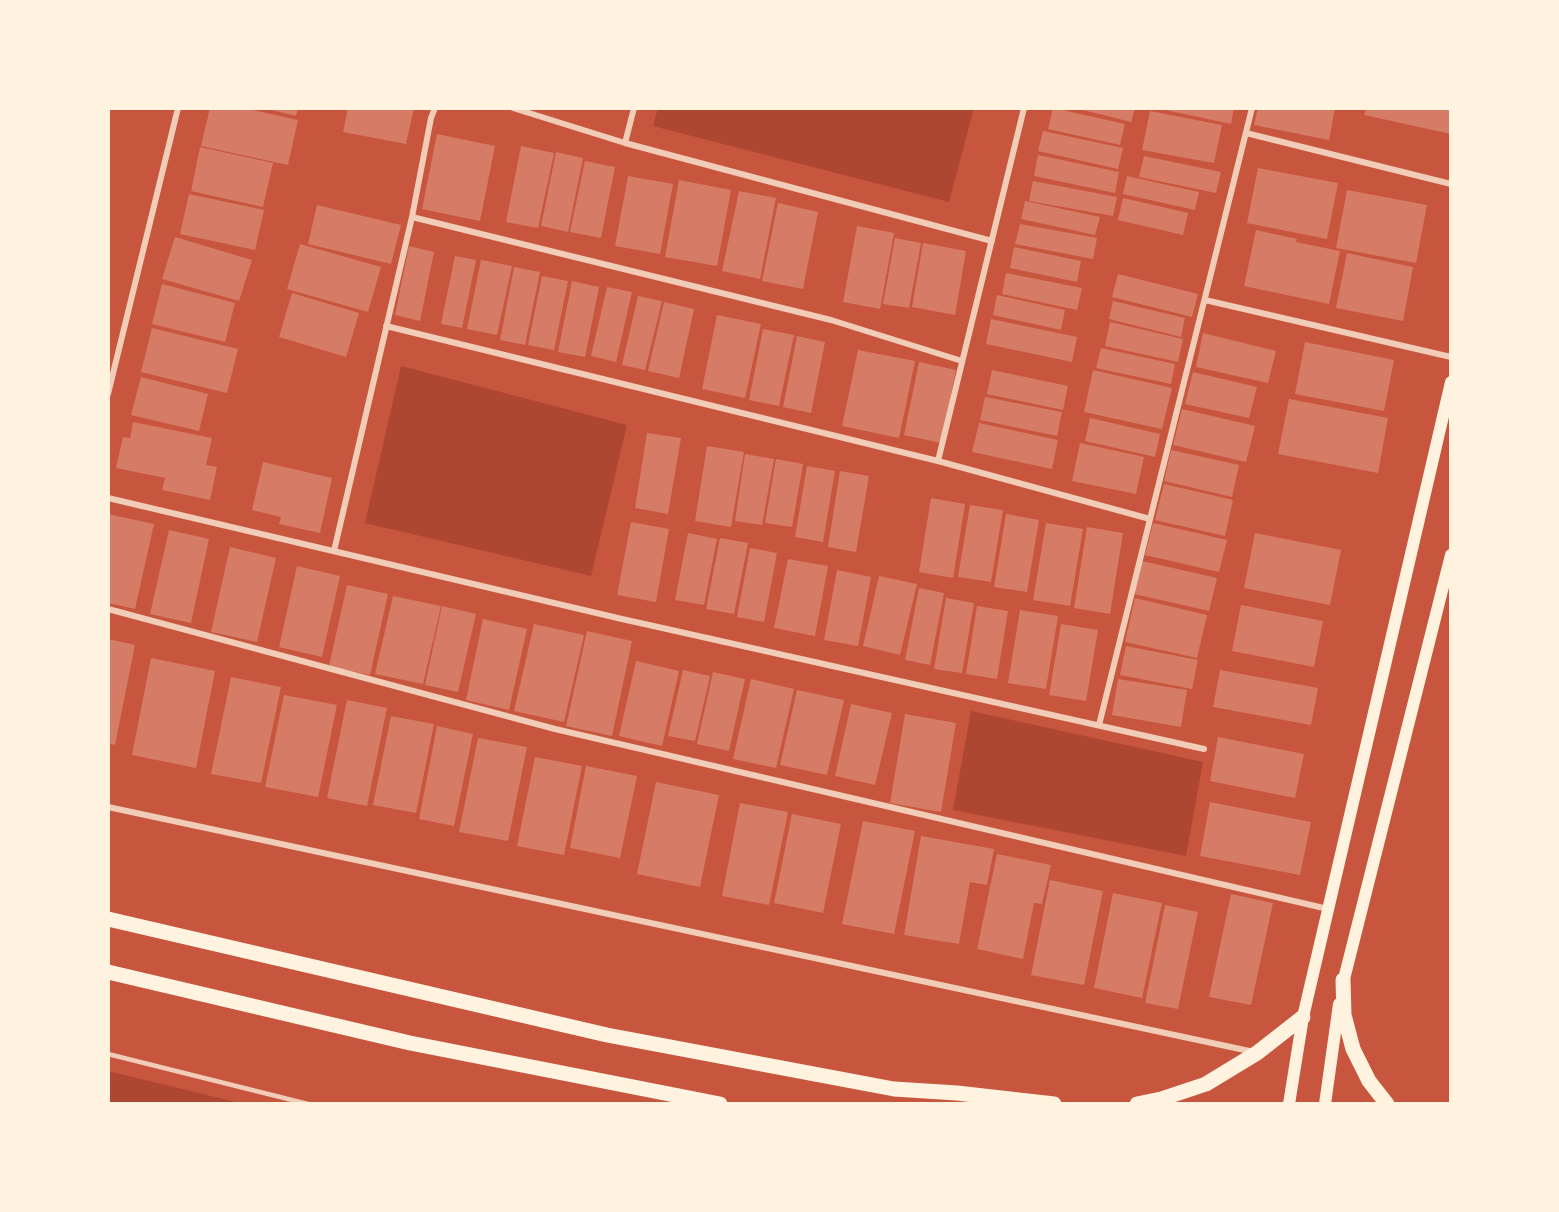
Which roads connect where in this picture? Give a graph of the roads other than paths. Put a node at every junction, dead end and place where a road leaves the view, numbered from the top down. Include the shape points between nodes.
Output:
1 (178, 108) edge
2 (435, 108) edge
3 (513, 108) edge
4 (634, 108) edge
5 (1024, 108) edge
6 (1252, 108) edge
7 (1246, 133) junction
8 (625, 144) junction
9 (1451, 184) edge
10 (412, 217) junction
11 (992, 241) junction
12 (1205, 300) junction
13 (386, 326) junction
14 (1451, 357) edge
15 (962, 362) junction
16 (1451, 382) edge
17 (108, 394) edge
18 (938, 461) junction
19 (108, 498) edge
20 (1150, 519) junction
21 (334, 551) junction
22 (1451, 555) edge
23 (108, 609) edge
24 (1099, 725) junction
25 (1204, 749) dead end
26 (108, 807) edge
27 (1328, 909) junction
28 (108, 919) edge
29 (108, 972) edge
30 (1343, 980) junction
31 (1303, 1017) junction
32 (1257, 1053) junction
33 (108, 1054) edge
34 (308, 1104) edge
35 (720, 1104) edge
36 (1054, 1104) edge
37 (1137, 1104) edge
38 (1289, 1104) edge
39 (1325, 1104) edge
40 (1387, 1104) edge

1 - 17 street
2 - 10 street
3 - 8 street
4 - 8 street
5 - 11 street
6 - 7 street
7 - 9 street
7 - 12 street
8 - 11 street
10 - 13 street
10 - 15 street via 831,320
11 - 15 street
12 - 14 street
12 - 20 street
13 - 18 street
13 - 21 street
15 - 18 street
16 - 27 main road
18 - 20 street
19 - 21 street
20 - 24 street
21 - 24 street
22 - 30 main road
23 - 27 street via 555,729
24 - 25 street
26 - 32 street
27 - 31 main road
28 - 36 main road via 607,1035 894,1089
29 - 35 main road via 410,1043
30 - 39 main road
30 - 40 main road via 1344,1015 1353,1050
31 - 32 main road
31 - 38 main road
32 - 37 main road via 1206,1084
33 - 34 lane

